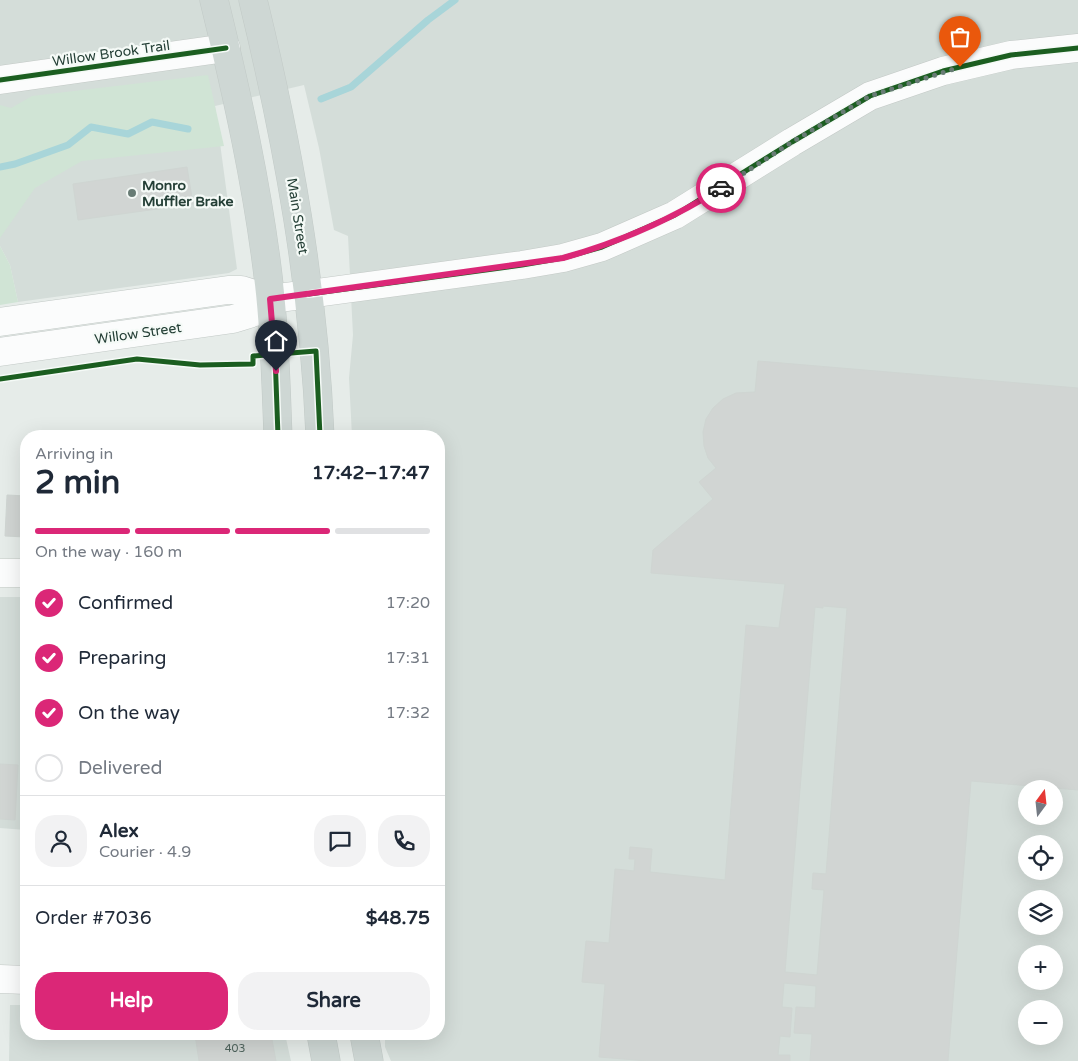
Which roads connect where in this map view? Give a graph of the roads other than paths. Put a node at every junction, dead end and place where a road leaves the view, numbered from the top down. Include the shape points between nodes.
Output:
1 (214, 0) edge
2 (253, 0) edge
3 (226, 48) junction
4 (1078, 48) edge
5 (0, 80) edge
6 (309, 294) junction
7 (270, 299) junction
8 (0, 322) edge
9 (0, 352) edge
10 (278, 430) edge
11 (320, 430) edge
12 (0, 573) edge
13 (20, 573) edge
14 (0, 979) edge
15 (20, 980) edge
16 (322, 1040) edge
17 (365, 1040) edge
18 (326, 1061) edge
19 (369, 1061) edge

1 - 3 main road
2 - 6 main road, Main Street via 284,139
3 - 5 street, Willow Brook Trail
3 - 7 main road via 256,196
4 - 6 street, Willow Street via 1011,55 943,71 870,96 676,215 602,247 522,265
6 - 7 street, Willow Street
6 - 11 main road, Main Street
7 - 8 street, Willow Street via 241,290 228,290
7 - 9 street, Willow Street via 252,313 233,320
7 - 10 main road
12 - 13 street
14 - 15 street
16 - 18 main road
17 - 19 main road

